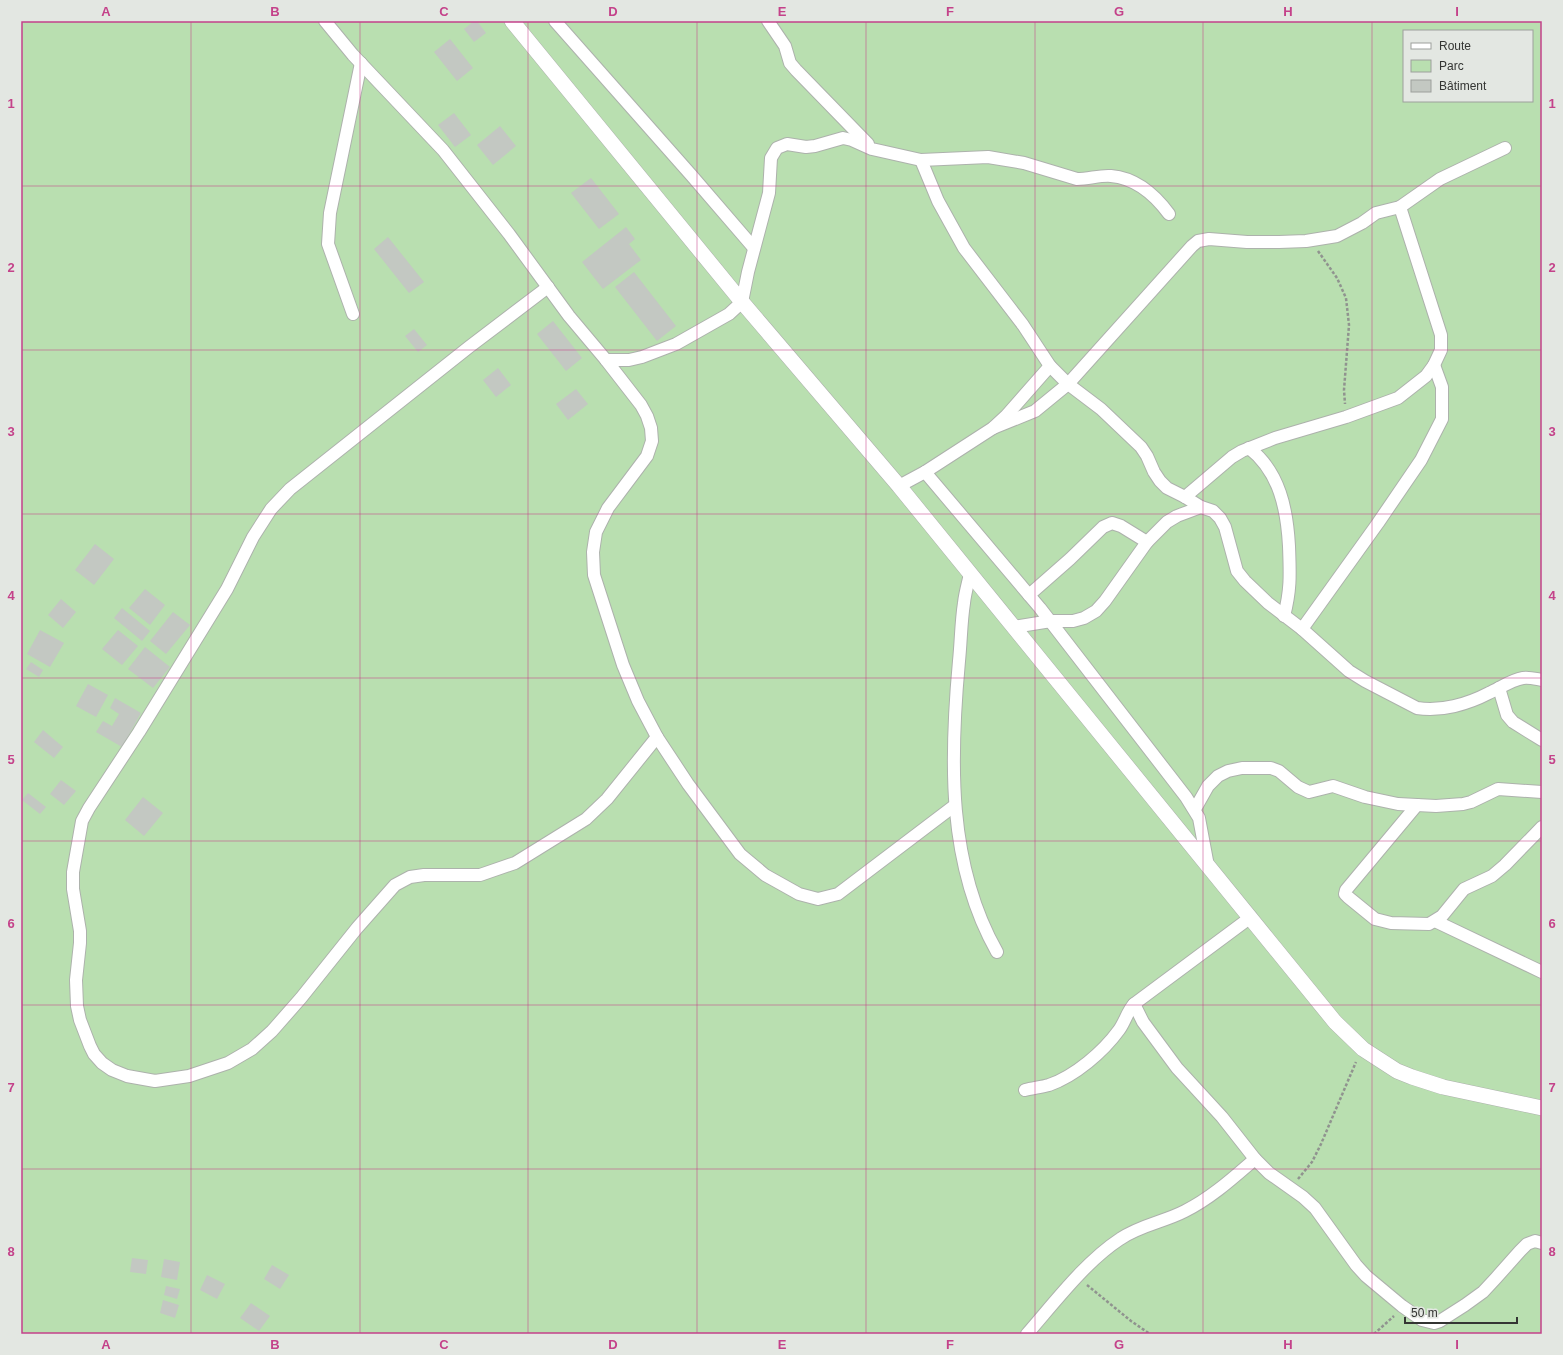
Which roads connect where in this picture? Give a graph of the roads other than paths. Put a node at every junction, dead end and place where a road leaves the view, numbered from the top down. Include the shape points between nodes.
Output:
1 (325, 21) edge
2 (512, 21) edge
3 (555, 21) edge
4 (768, 21) edge
5 (361, 63) junction
6 (1505, 148) dead end
7 (872, 149) junction
8 (921, 160) junction
9 (1400, 207) junction
10 (1169, 214) dead end
11 (754, 248) junction
12 (548, 287) junction
13 (742, 302) junction
14 (353, 314) dead end
15 (606, 360) junction
16 (1434, 365) junction
17 (1050, 366) junction
18 (1068, 384) junction
19 (993, 428) junction
20 (1249, 448) junction
21 (925, 472) junction
22 (899, 486) junction
23 (1185, 497) junction
24 (1202, 507) junction
25 (1147, 542) junction
26 (970, 574) junction
27 (1029, 595) junction
28 (1284, 616) junction
29 (1051, 621) junction
30 (1014, 627) junction
31 (1302, 629) junction
32 (1542, 680) edge
33 (1499, 688) junction
34 (658, 737) junction
35 (1542, 740) edge
36 (1542, 792) edge
37 (1417, 805) junction
38 (954, 806) junction
39 (1195, 809) junction
40 (1542, 827) edge
41 (1208, 867) junction
42 (1250, 917) junction
43 (1435, 921) junction
44 (997, 952) dead end
45 (1542, 972) edge
46 (1134, 1004) junction
47 (1025, 1090) dead end
48 (1542, 1108) edge
49 (1255, 1159) junction
50 (1542, 1243) edge
51 (1027, 1334) edge

1 - 5 street
2 - 13 street
3 - 11 street
4 - 7 street via 785,46 790,63
5 - 12 street via 443,150
5 - 14 street via 328,228 328,244
6 - 9 street via 1440,179
7 - 8 street
7 - 11 street via 842,138 815,146 787,144 778,148 771,158 768,193
8 - 10 street via 988,157 1024,163 1077,178 1120,177 1146,190
8 - 17 street via 938,201 964,248 1023,325
9 - 16 street via 1441,335 1441,350
9 - 18 street via 1376,213 1362,224 1338,236 1306,241 1198,241
11 - 13 street
12 - 15 street
12 - 34 street via 290,489 271,509 200,634 89,808 79,833 73,889 80,931 76,980 77,1006 94,1054 112,1070 127,1076 155,1081 189,1076 228,1063 252,1049 272,1031 395,885 410,877 424,875 480,875 515,863 586,819 607,799
13 - 15 street via 729,314 676,344 629,360
13 - 22 street
15 - 34 street via 641,405 651,428 652,441 647,456 608,508 596,532 593,552 594,575 623,665 638,701
16 - 20 street via 1426,376 1398,398
16 - 31 street via 1442,387 1442,419 1421,460
17 - 18 street
17 - 19 street
18 - 19 street via 1035,411
18 - 23 street via 1090,399 1141,447 1160,481
19 - 21 street
20 - 23 street via 1232,457
20 - 28 street via 1268,469 1279,488 1285,506 1290,584
21 - 22 street
21 - 27 street
22 - 26 street
23 - 24 street
24 - 25 street via 1167,522
24 - 28 street via 1213,511 1225,527 1237,571
25 - 27 street via 1121,526 1112,523 1103,527
25 - 29 street via 1096,611 1073,621
26 - 30 street
26 - 38 street via 964,602 955,719
27 - 29 street
28 - 31 street
29 - 30 street
29 - 39 street
30 - 41 street
31 - 33 street via 1349,671 1417,708 1426,710 1461,705
32 - 33 street via 1525,678
33 - 35 street via 1507,715 1513,722
34 - 38 street via 688,784 740,854 765,875 799,894 818,899 838,894
36 - 37 street via 1498,789 1463,804
37 - 39 street via 1379,801 1333,786 1309,792 1271,768 1242,768 1218,776 1208,786
37 - 43 street via 1345,894 1375,919 1421,925
38 - 44 street via 970,890
39 - 41 street
40 - 43 street via 1492,876 1464,889
41 - 42 street
42 - 46 street
42 - 48 street via 1335,1022 1363,1049 1397,1071 1412,1077 1443,1087
43 - 45 street
46 - 47 street via 1120,1029 1091,1060 1049,1085
46 - 49 street via 1143,1022 1177,1068 1222,1117
49 - 50 street via 1315,1208 1366,1276 1402,1306 1427,1322 1440,1321 1483,1292 1527,1244 1535,1241
49 - 51 street via 1204,1200 1184,1212 1120,1238 1074,1280

